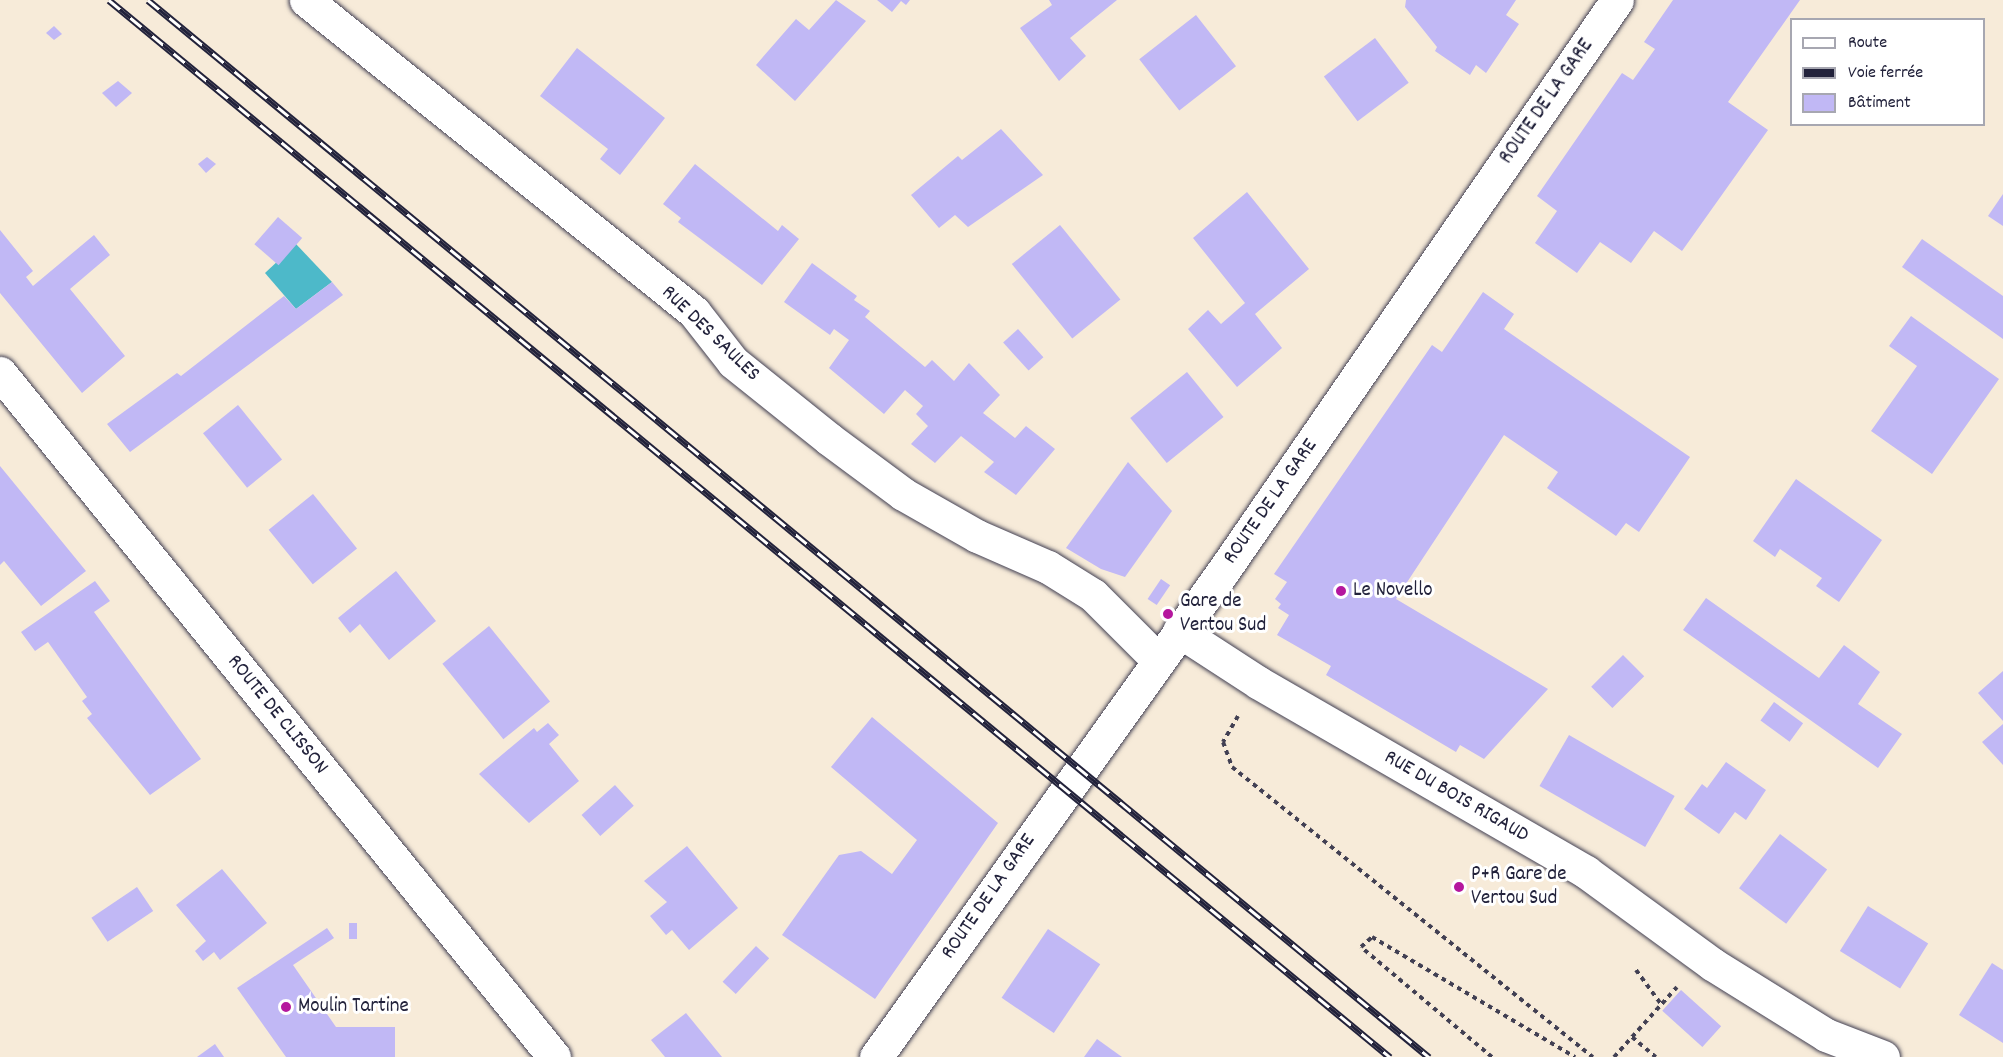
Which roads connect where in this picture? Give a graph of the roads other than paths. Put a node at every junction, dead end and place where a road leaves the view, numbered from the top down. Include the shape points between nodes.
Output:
1 (306, 0) edge
2 (1617, 0) edge
3 (0, 373) edge
4 (1179, 631) junction
5 (1159, 661) junction
6 (554, 1057) edge
7 (876, 1057) edge
8 (1883, 1057) edge

1 - 5 main road, RUE DES SAULES via 694,312 734,362 903,494 977,536 1048,567 1093,595
2 - 4 main road, ROUTE DE LA GARE
3 - 6 main road, ROUTE DE CLISSON
4 - 5 main road, ROUTE DE LA GARE
4 - 8 main road, RUE DU BOIS RIGAUD via 1259,683 1586,873 1713,964 1826,1035
5 - 7 main road, ROUTE DE LA GARE

